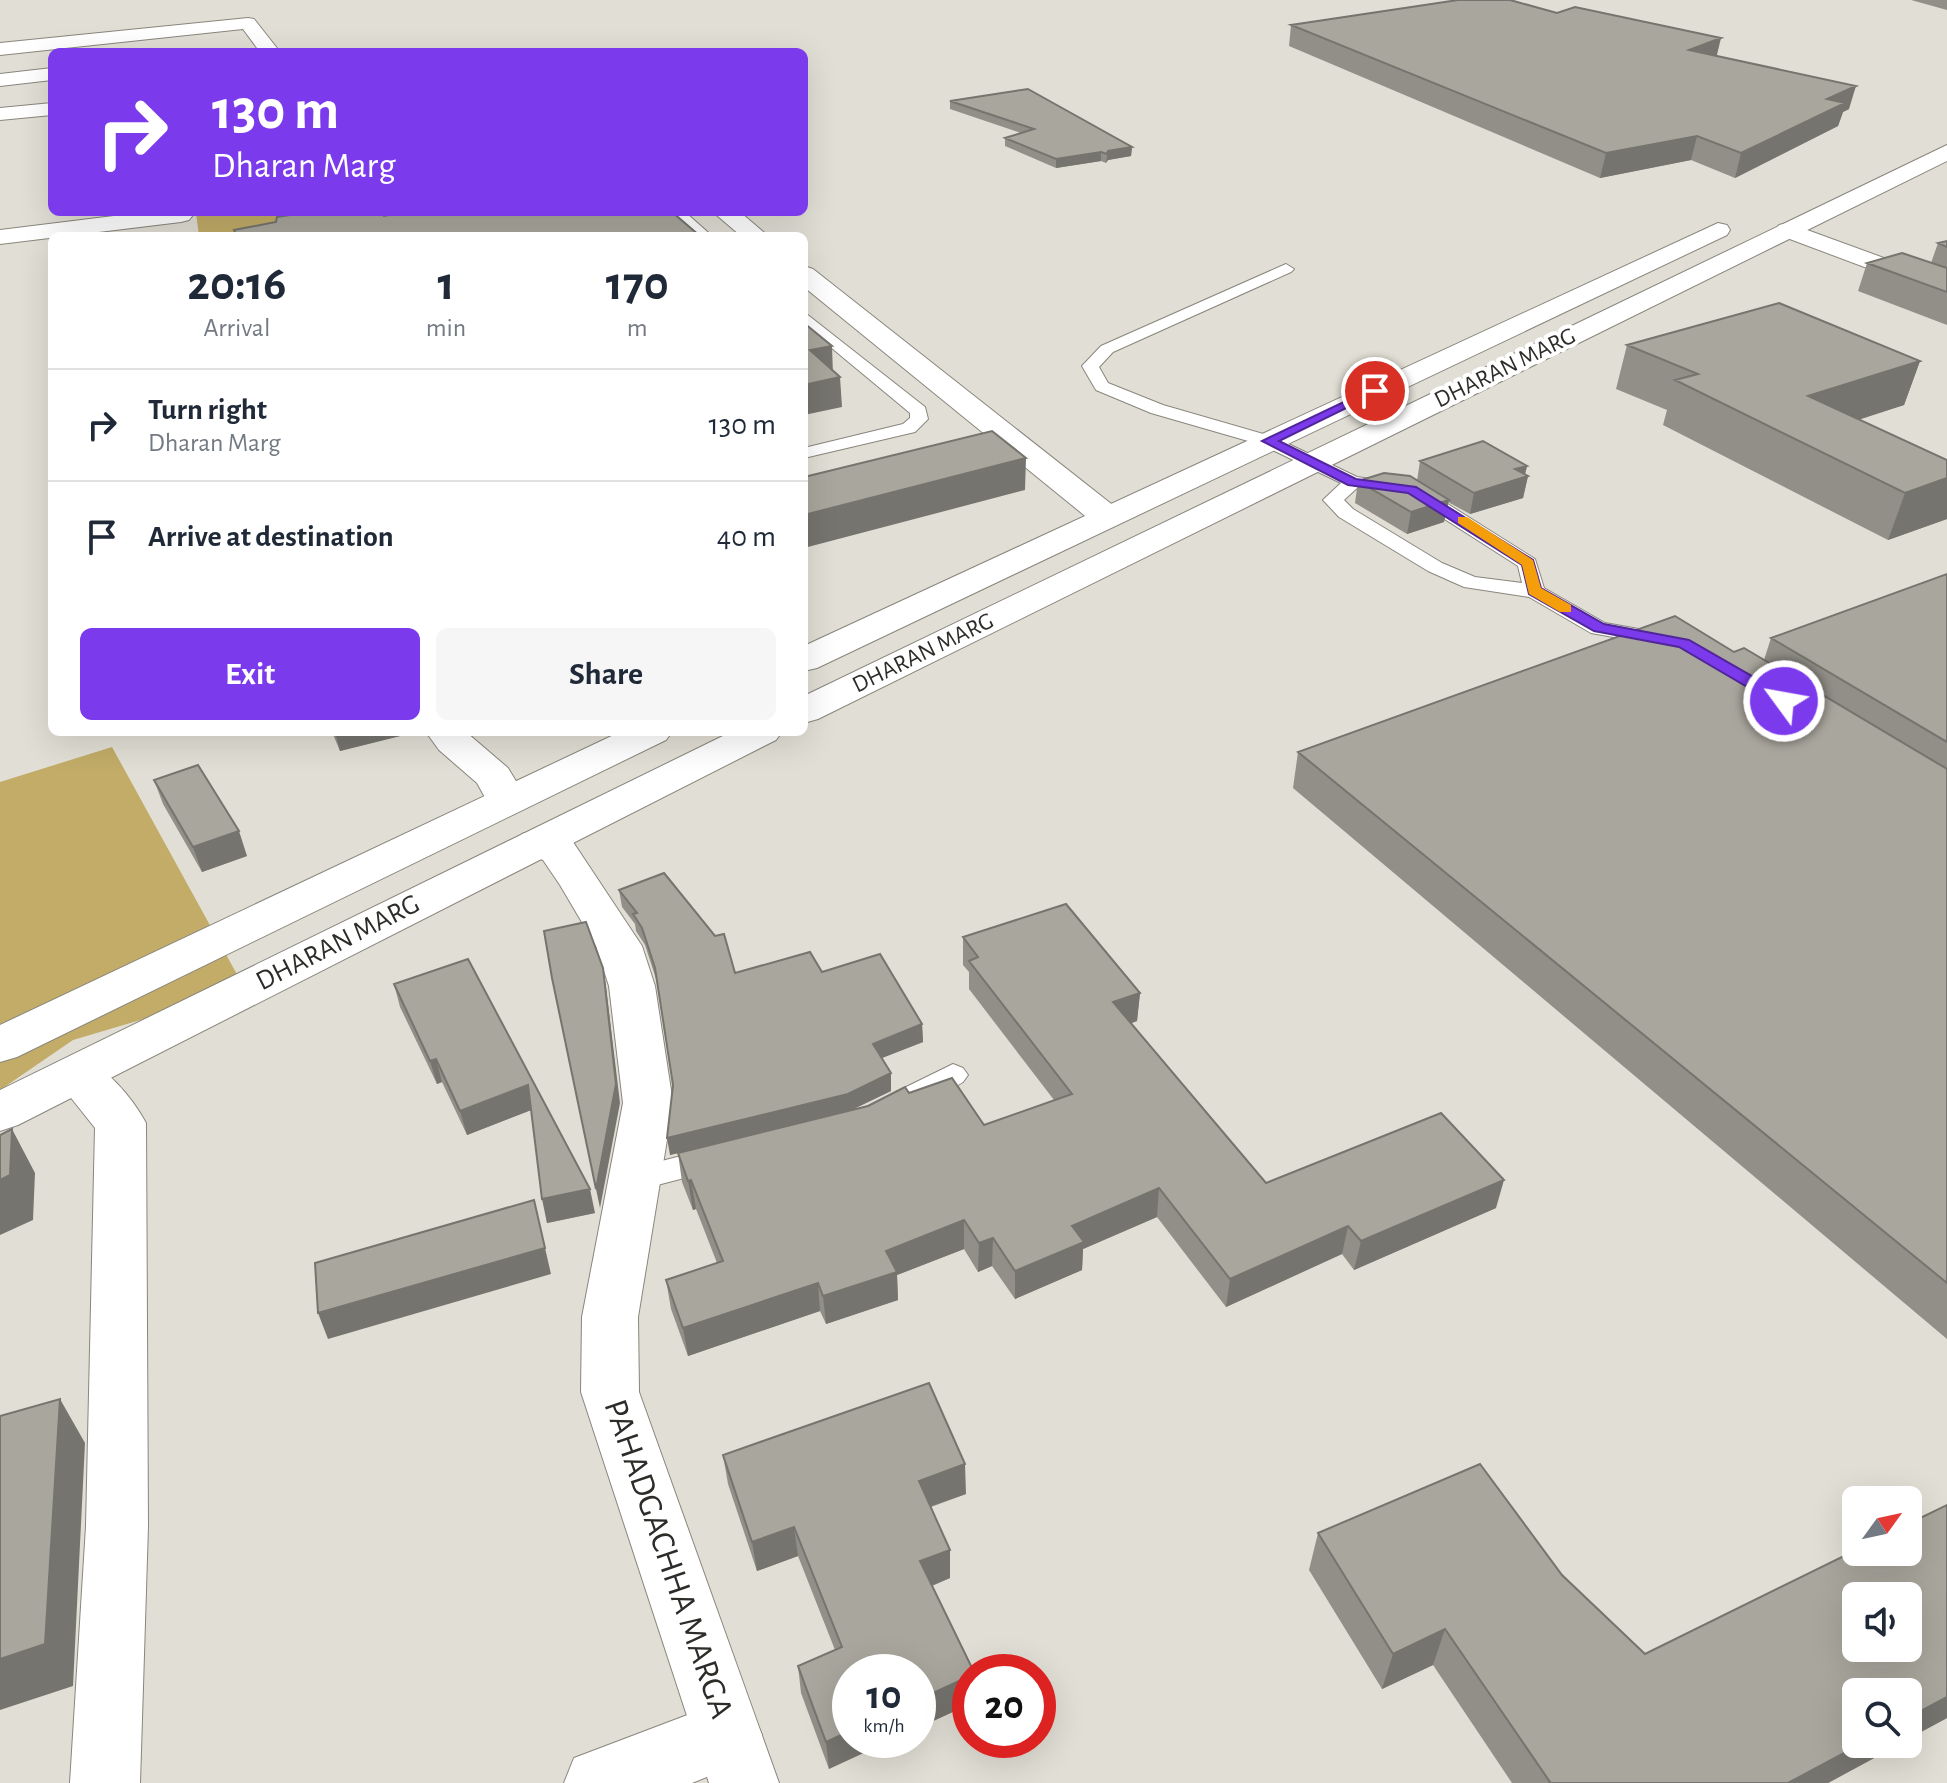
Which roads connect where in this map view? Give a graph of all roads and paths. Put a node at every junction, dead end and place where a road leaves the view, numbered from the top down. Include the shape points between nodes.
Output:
1 (264, 48) edge
2 (0, 49) edge
3 (48, 74) edge
4 (0, 80) edge
5 (48, 109) edge
6 (0, 114) edge
7 (1947, 123) edge
8 (1947, 152) edge
9 (1862, 163) dead end
10 (175, 216) edge
11 (681, 216) edge
12 (730, 216) edge
13 (1738, 221) dead end
14 (1788, 230) junction
15 (86, 231) edge
16 (700, 232) edge
17 (751, 232) edge
18 (48, 234) edge
19 (0, 237) edge
20 (1286, 269) dead end
21 (808, 277) edge
22 (1947, 290) edge
23 (808, 320) edge
24 (1268, 441) junction
25 (808, 452) edge
26 (1314, 462) junction
27 (1353, 482) junction
28 (1107, 517) junction
29 (1534, 591) junction
30 (1683, 643) edge
31 (808, 658) edge
32 (808, 709) edge
33 (449, 736) edge
34 (646, 736) edge
35 (751, 736) edge
36 (522, 822) junction
37 (0, 1045) edge
38 (77, 1074) junction
39 (953, 1075) edge
40 (0, 1112) edge
41 (881, 1112) edge
42 (739, 1153) edge
43 (634, 1179) junction
44 (736, 1759) edge
45 (105, 1783) edge
46 (599, 1783) edge

1 - 2 main road via 248,23
3 - 4 main road
5 - 6 main road
7 - 9 main road
8 - 14 main road, DHARAN MARG
10 - 15 main road
11 - 16 lane
12 - 17 main road
13 - 24 main road, DHARAN MARG
14 - 22 main road
14 - 26 main road, DHARAN MARG
18 - 19 main road
20 - 24 lane via 1107,349 1090,366 1102,386 1116,392
21 - 28 main road
23 - 25 lane via 919,411 919,419 909,428
24 - 26 lane
24 - 28 main road, DHARAN MARG
26 - 27 lane
26 - 32 main road, DHARAN MARG
27 - 29 lane via 1412,490 1445,509 1528,563
27 - 29 lane via 1333,500 1435,567 1471,583
28 - 31 main road, DHARAN MARG
29 - 30 lane via 1599,628
33 - 36 main road, PAHADGACHHA MARGA via 494,777
34 - 36 main road, DHARAN MARG
35 - 36 main road, DHARAN MARG
36 - 37 main road, DHARAN MARG
36 - 38 main road, DHARAN MARG
36 - 43 main road, PAHADGACHHA MARGA via 558,851 579,880 619,946 632,986 648,1103
38 - 40 main road, DHARAN MARG
38 - 45 main road via 121,1123 117,1526
39 - 41 lane
42 - 43 lane
43 - 44 main road, PAHADGACHHA MARGA via 610,1317 610,1392
44 - 46 main road

